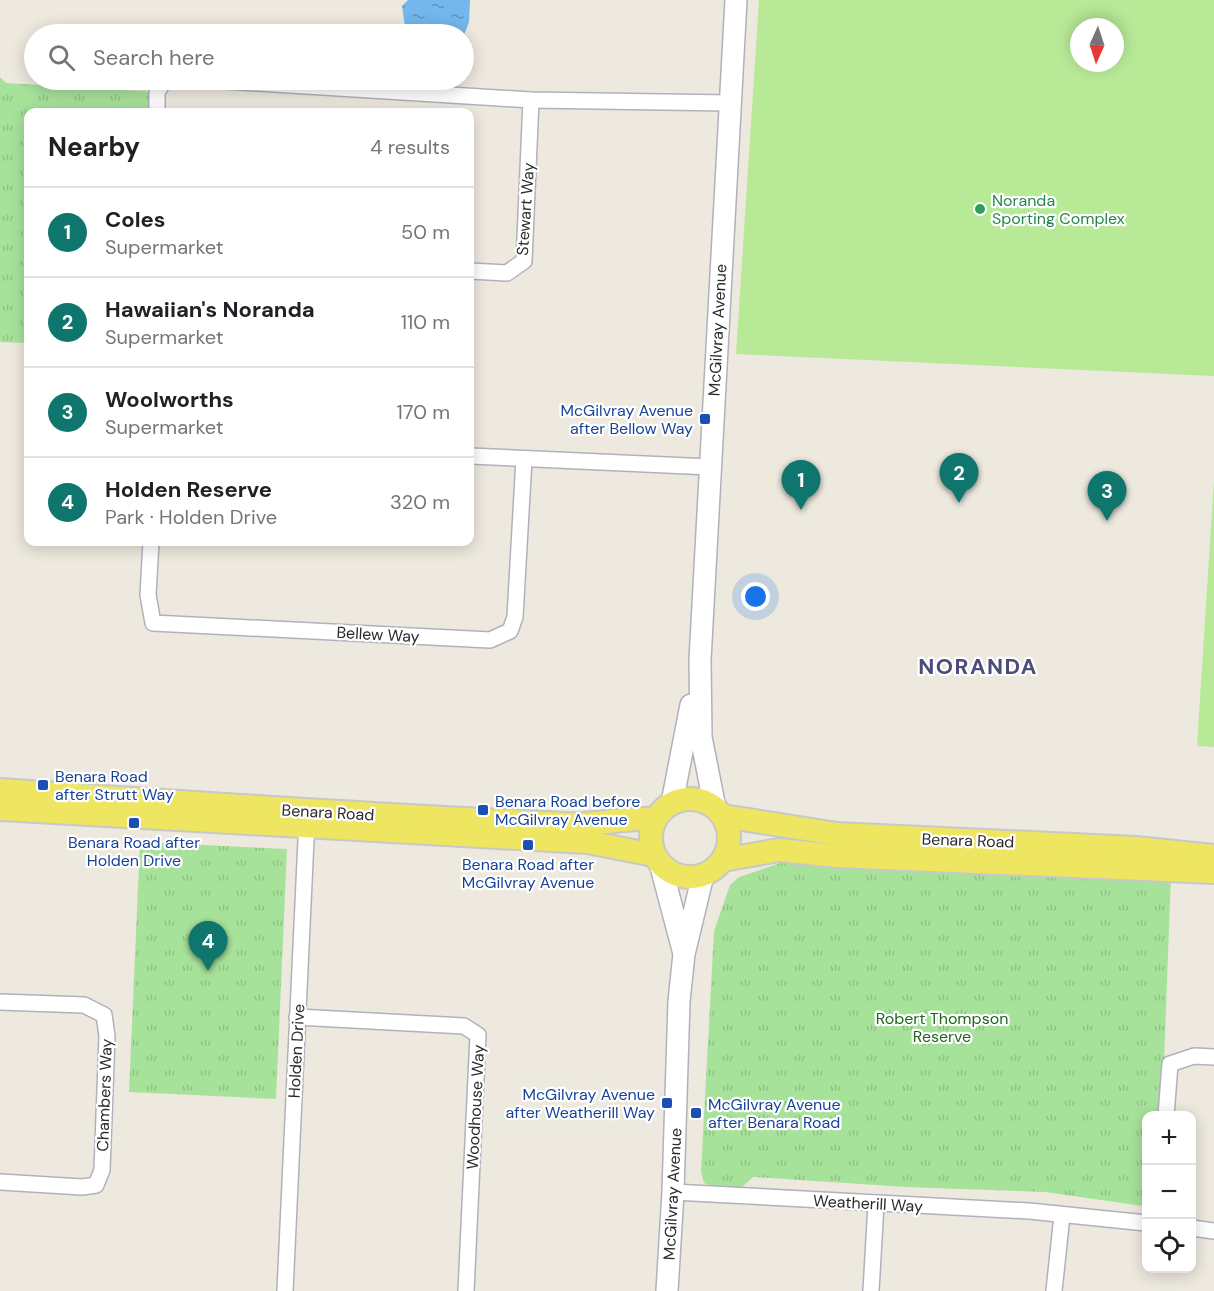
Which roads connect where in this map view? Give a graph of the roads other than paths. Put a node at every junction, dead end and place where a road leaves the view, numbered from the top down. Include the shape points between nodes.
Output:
1 (736, 0) edge
2 (158, 90) edge
3 (370, 90) edge
4 (531, 100) junction
5 (729, 103) junction
6 (157, 108) edge
7 (474, 271) edge
8 (474, 456) edge
9 (524, 459) junction
10 (710, 467) junction
11 (152, 546) edge
12 (700, 660) junction
13 (0, 790) edge
14 (0, 809) edge
15 (664, 811) junction
16 (719, 812) junction
17 (307, 819) junction
18 (1214, 856) edge
19 (657, 859) junction
20 (723, 860) junction
21 (1214, 872) edge
22 (703, 875) junction
23 (684, 954) junction
24 (0, 1002) edge
25 (297, 1017) junction
26 (1214, 1057) edge
27 (1166, 1111) edge
28 (0, 1182) edge
29 (673, 1192) junction
30 (876, 1204) junction
31 (1062, 1215) junction
32 (1142, 1223) edge
33 (1196, 1229) edge
34 (1214, 1231) edge
35 (285, 1291) edge
36 (466, 1291) edge
37 (667, 1291) edge
38 (871, 1291) edge
39 (1054, 1291) edge

1 - 5 main road, McGilvray Avenue
2 - 6 street
3 - 4 street
4 - 5 street
4 - 7 street, Stewart Way via 524,261 507,273
5 - 10 main road, McGilvray Avenue
8 - 9 street
9 - 10 street
9 - 11 street, Bellew Way via 515,616 510,631 490,640 153,623 148,596
10 - 12 main road, McGilvray Avenue
12 - 15 main road, McGilvray Avenue
12 - 16 main road, McGilvray Avenue via 701,737
13 - 17 main road, Benara Road
14 - 17 main road, Benara Road
15 - 16 main road via 694,799
15 - 17 main road, Benara Road via 589,825
15 - 19 main road via 651,837
16 - 18 main road, Benara Road via 837,834 1136,848
16 - 20 main road via 730,838
17 - 19 main road, Benara Road via 587,842
17 - 25 street, Holden Drive
19 - 22 main road via 679,876
19 - 23 main road, McGilvray Avenue
20 - 21 main road, Benara Road via 779,850 838,856
20 - 22 main road
22 - 23 main road, McGilvray Avenue
23 - 29 main road, McGilvray Avenue
24 - 28 street, Chambers Way via 84,1005 104,1015 107,1036 102,1170 96,1185
25 - 35 street, Holden Drive
25 - 36 street, Woodhouse Way via 464,1026 478,1035
26 - 27 street via 1194,1056 1170,1064
29 - 30 street, Weatherill Way
29 - 37 main road, McGilvray Avenue
30 - 31 street, Weatherill Way
30 - 38 street
31 - 32 street, Weatherill Way
31 - 39 street
33 - 34 street

